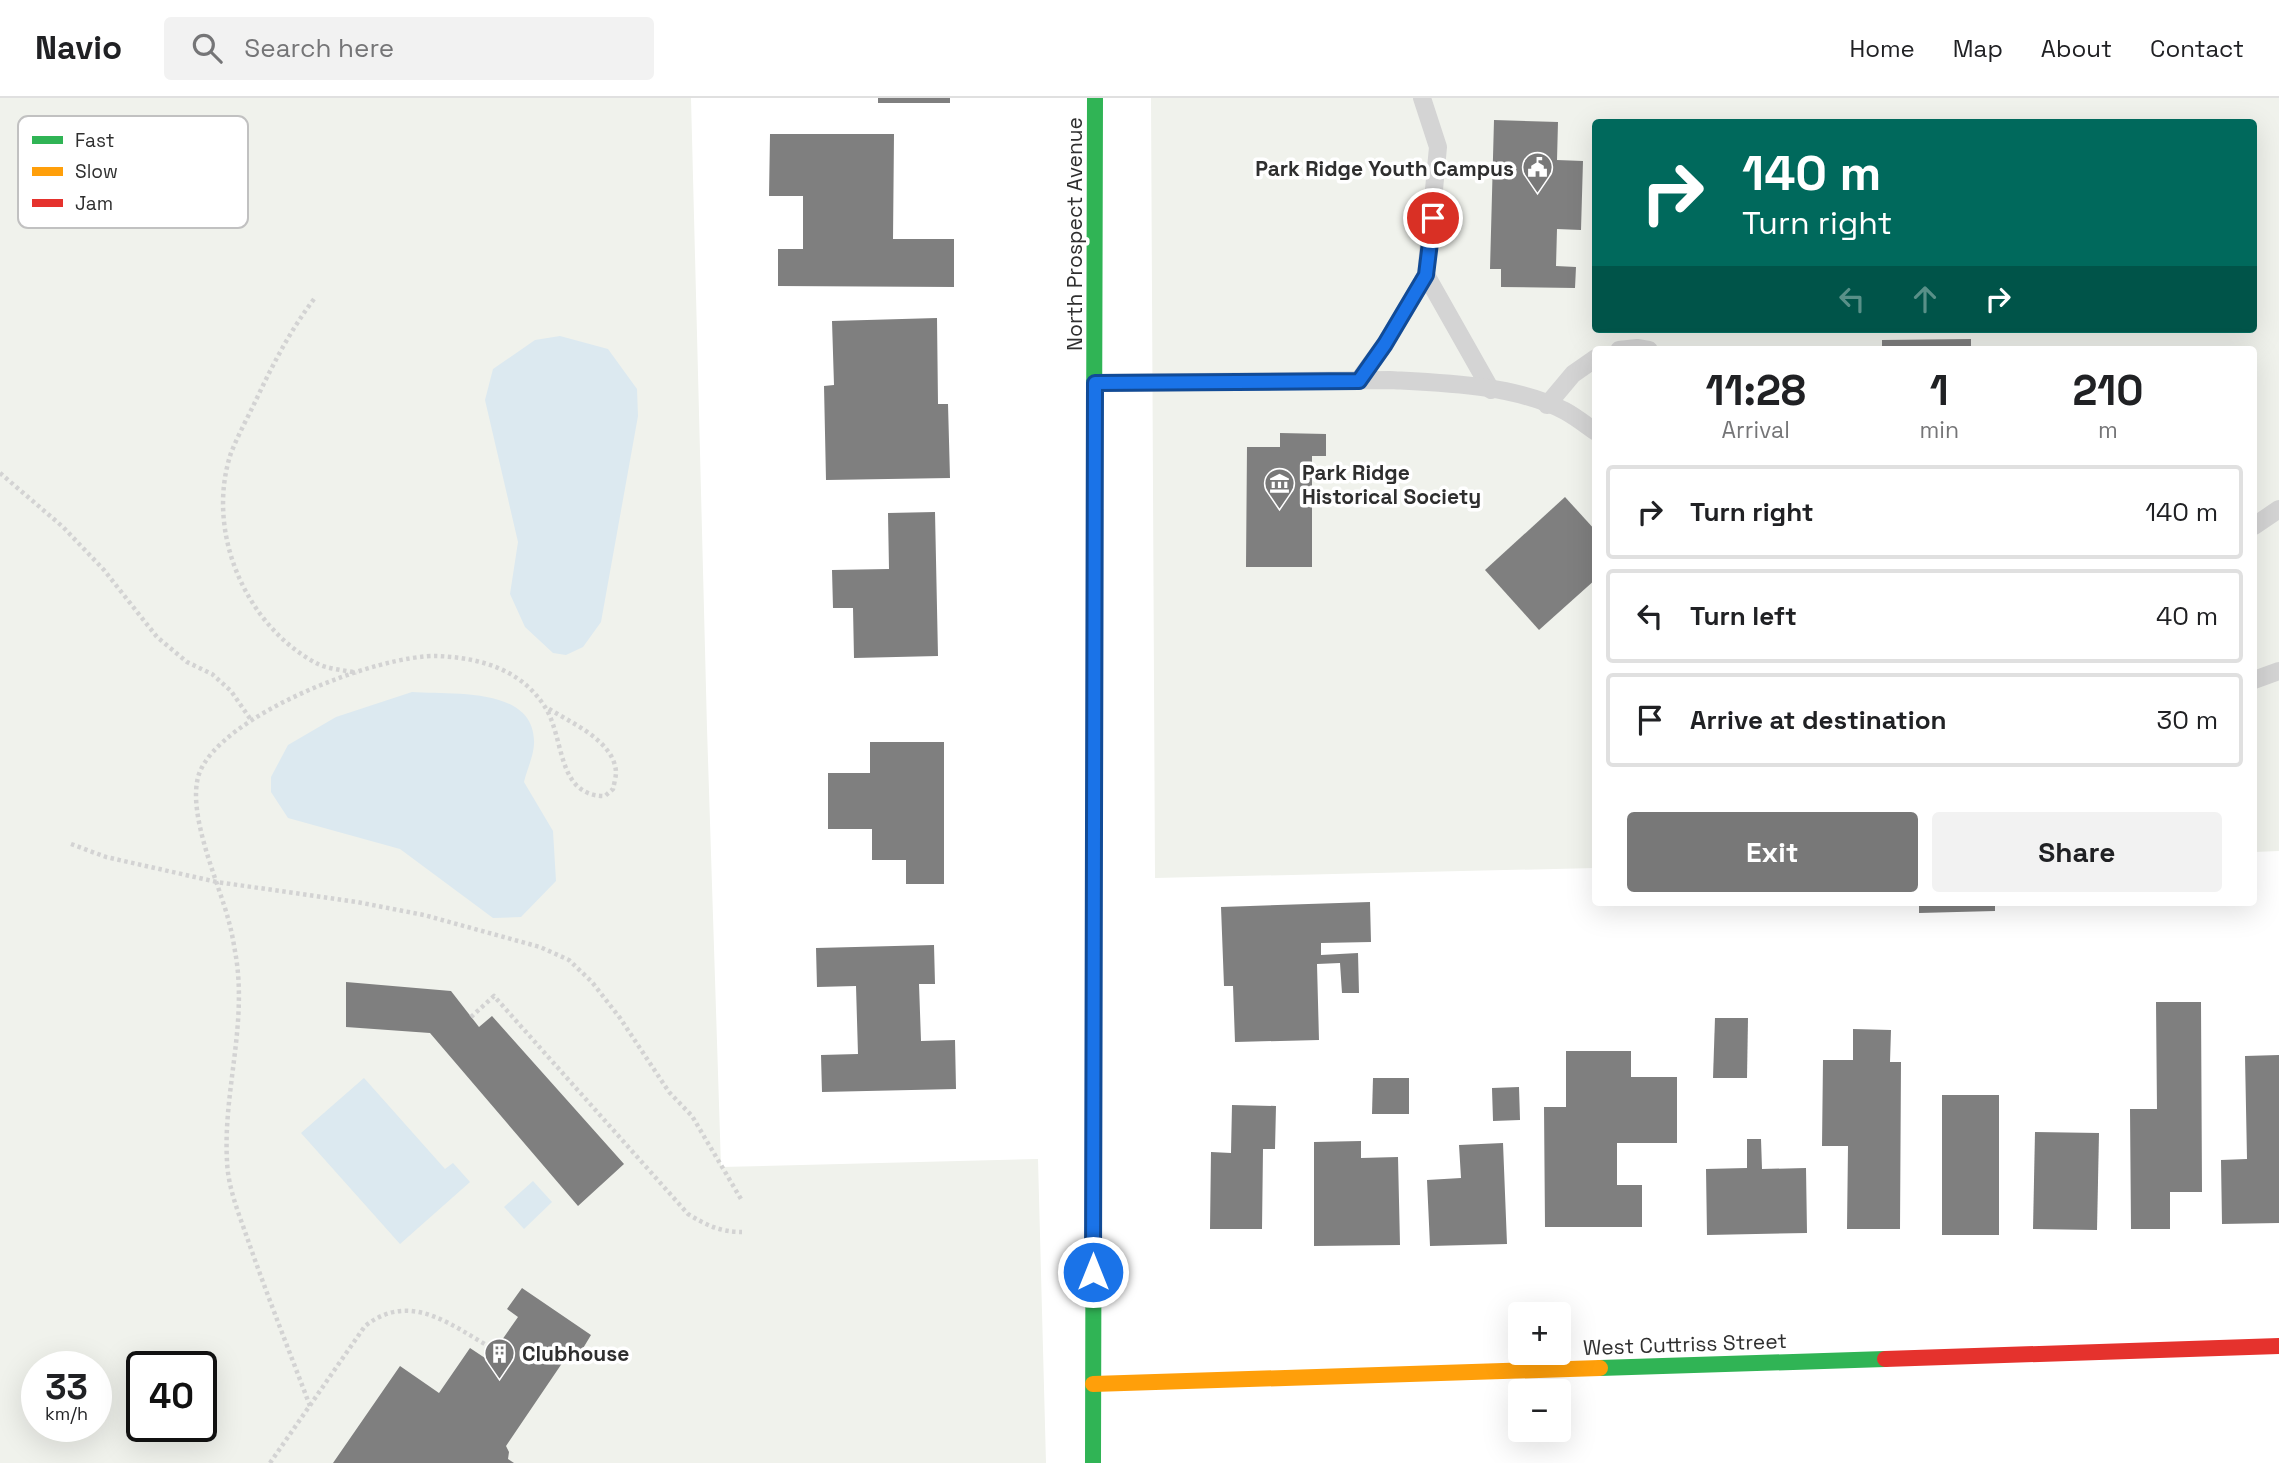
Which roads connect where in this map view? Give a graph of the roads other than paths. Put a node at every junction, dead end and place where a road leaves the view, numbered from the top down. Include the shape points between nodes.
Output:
1 (1095, 98) edge
2 (1422, 98) edge
3 (1426, 275) junction
4 (1592, 361) edge
5 (1359, 381) junction
6 (1095, 383) junction
7 (1491, 390) junction
8 (1547, 405) junction
9 (1592, 429) edge
10 (2279, 509) edge
11 (2257, 524) edge
12 (2279, 670) edge
13 (2257, 679) edge
14 (2279, 1346) edge
15 (1093, 1384) junction
16 (1093, 1463) edge

1 - 6 street, North Prospect Avenue
2 - 3 lane via 1438,147
3 - 5 lane
3 - 7 lane
4 - 8 lane via 1573,373
5 - 6 lane
5 - 7 lane
6 - 15 street, North Prospect Avenue
7 - 8 lane
8 - 9 lane
10 - 11 lane
12 - 13 lane
14 - 15 street, West Cuttriss Street
15 - 16 street, North Prospect Avenue

